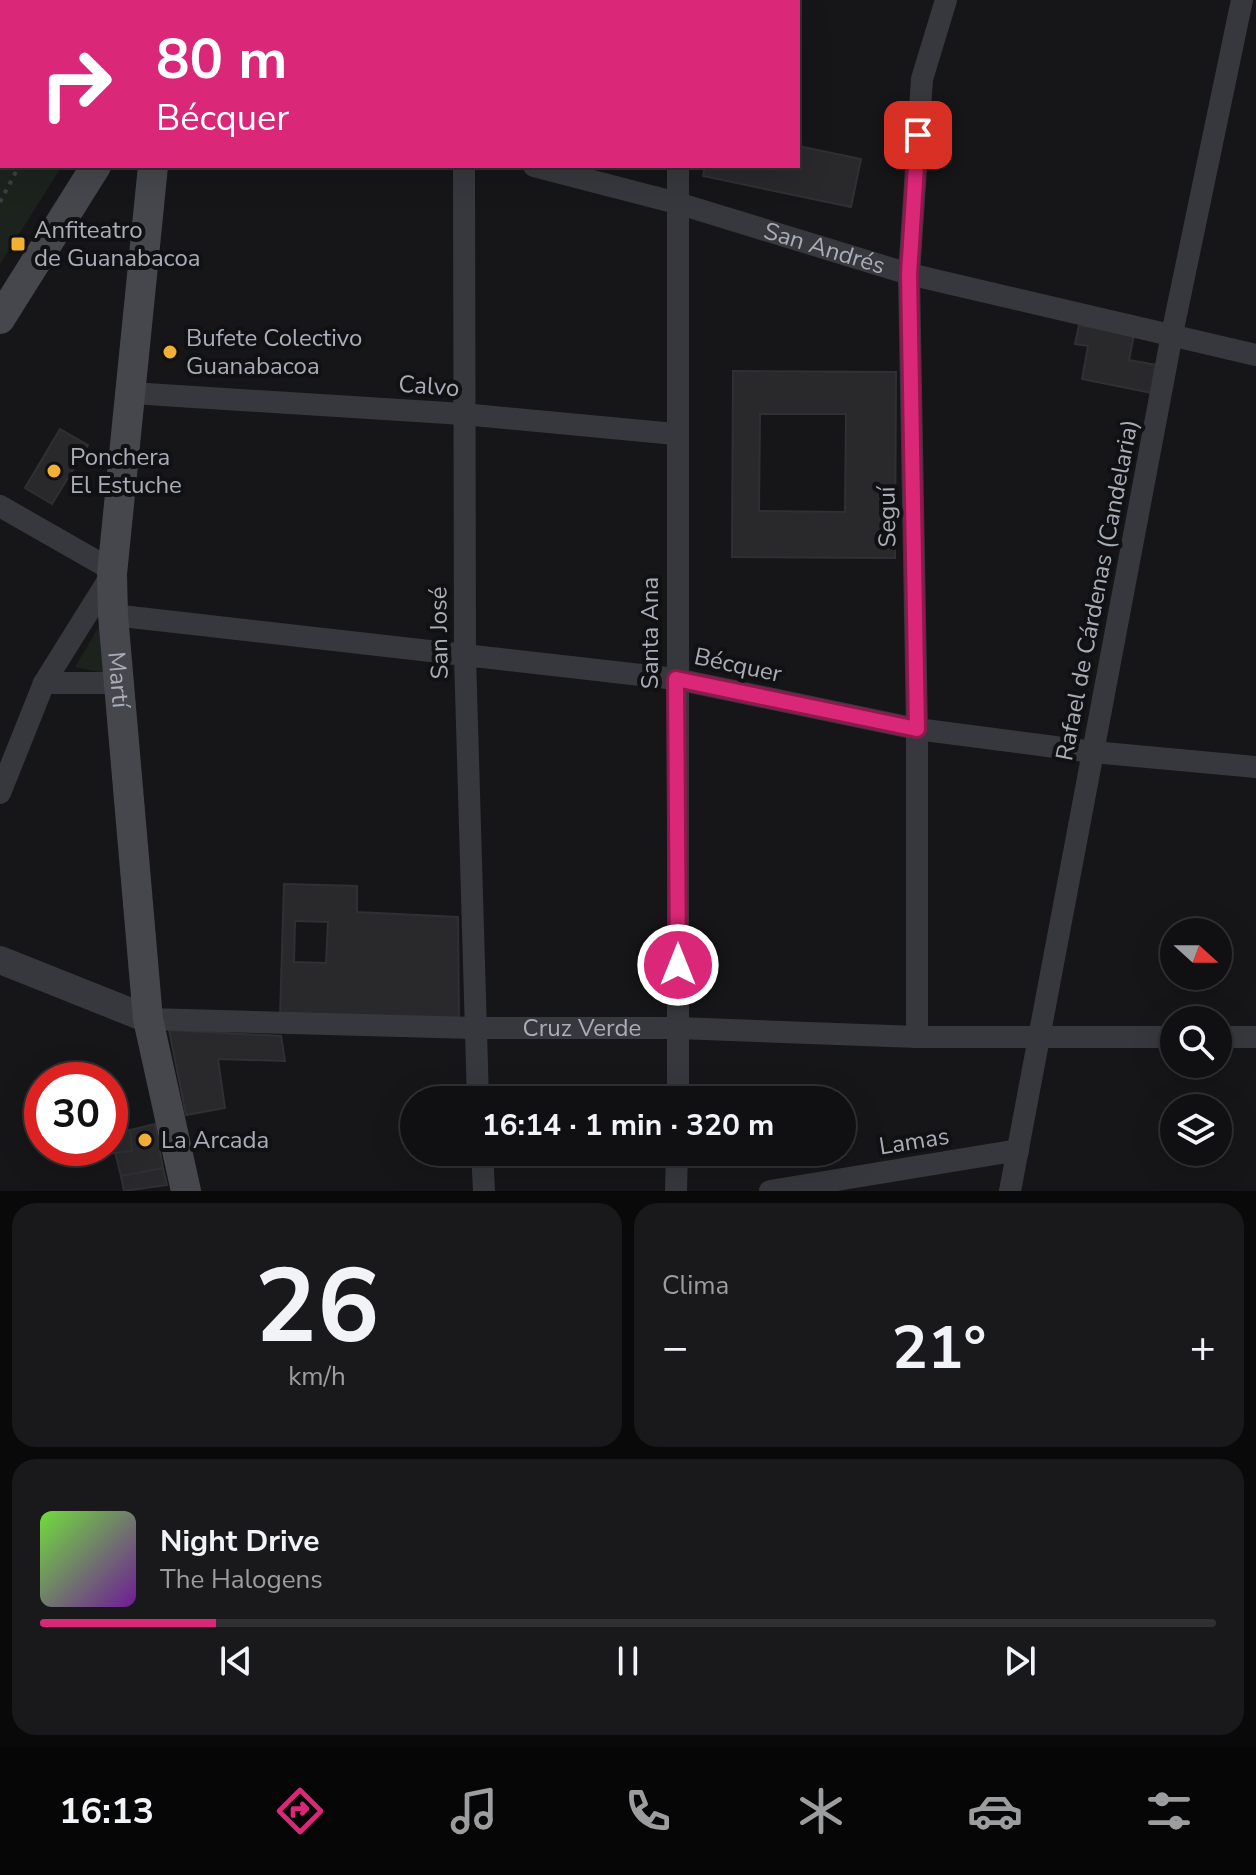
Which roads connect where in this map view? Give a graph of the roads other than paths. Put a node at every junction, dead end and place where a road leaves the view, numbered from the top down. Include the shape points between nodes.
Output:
1 (946, 0) edge
2 (1242, 0) edge
3 (95, 168) edge
4 (153, 168) edge
5 (464, 168) edge
6 (542, 168) edge
7 (678, 168) edge
8 (677, 203) junction
9 (909, 274) junction
10 (0, 319) edge
11 (1172, 334) junction
12 (1256, 355) edge
13 (131, 393) junction
14 (463, 414) junction
15 (675, 434) junction
16 (0, 506) edge
17 (112, 572) junction
18 (113, 615) junction
19 (465, 656) junction
20 (676, 679) junction
21 (44, 683) junction
22 (117, 683) junction
23 (917, 729) junction
24 (1093, 752) junction
25 (1256, 767) edge
26 (0, 793) edge
27 (0, 960) edge
28 (148, 1019) junction
29 (474, 1028) junction
30 (678, 1028) junction
31 (917, 1037) junction
32 (1160, 1037) edge
33 (1232, 1037) edge
34 (1256, 1037) edge
35 (1038, 1039) junction
36 (477, 1086) edge
37 (678, 1086) edge
38 (1018, 1150) junction
39 (483, 1166) edge
40 (677, 1166) edge
41 (186, 1191) edge
42 (484, 1191) edge
43 (676, 1191) edge
44 (770, 1191) edge
45 (1010, 1191) edge

1 - 9 street, Seguí via 922,79
2 - 11 street, Rafael de Cárdenas (Candelaria)
3 - 10 main road
4 - 13 main road, Martí
5 - 14 street, San José
6 - 8 street, San Andrés
7 - 8 street, Santa Ana
8 - 9 street, San Andrés
8 - 15 street, Santa Ana
9 - 11 street, San Andrés
9 - 23 street, Seguí
11 - 12 street, San Andrés
11 - 24 street, Rafael de Cárdenas (Candelaria)
13 - 14 street, Calvo
13 - 17 main road, Martí
14 - 15 street, Calvo
14 - 19 street, San José
15 - 20 street, Santa Ana
16 - 17 street
17 - 18 main road, Martí
17 - 21 street
18 - 19 street, Bécquer
18 - 22 main road, Martí
19 - 20 street, Bécquer
19 - 29 street, San José
20 - 23 street, Bécquer
20 - 30 street, Santa Ana
21 - 22 street
21 - 26 street
22 - 28 main road, Martí
23 - 24 street, Bécquer
23 - 31 street, Seguí
24 - 25 street, Bécquer
24 - 35 street, Rafael de Cárdenas (Candelaria)
27 - 28 street, Cruz Verde
28 - 29 street, Cruz Verde
28 - 41 main road, Martí
29 - 30 street, Cruz Verde
29 - 36 street, San José
30 - 31 street, Cruz Verde
30 - 37 street, Santa Ana
31 - 35 street, Cruz Verde
32 - 35 street, Cruz Verde
33 - 34 street
35 - 38 street, Rafael de Cárdenas (Candelaria)
38 - 44 street, Lamas
38 - 45 street, Rafael de Cárdenas (Candelaria)
39 - 42 street
40 - 43 street

